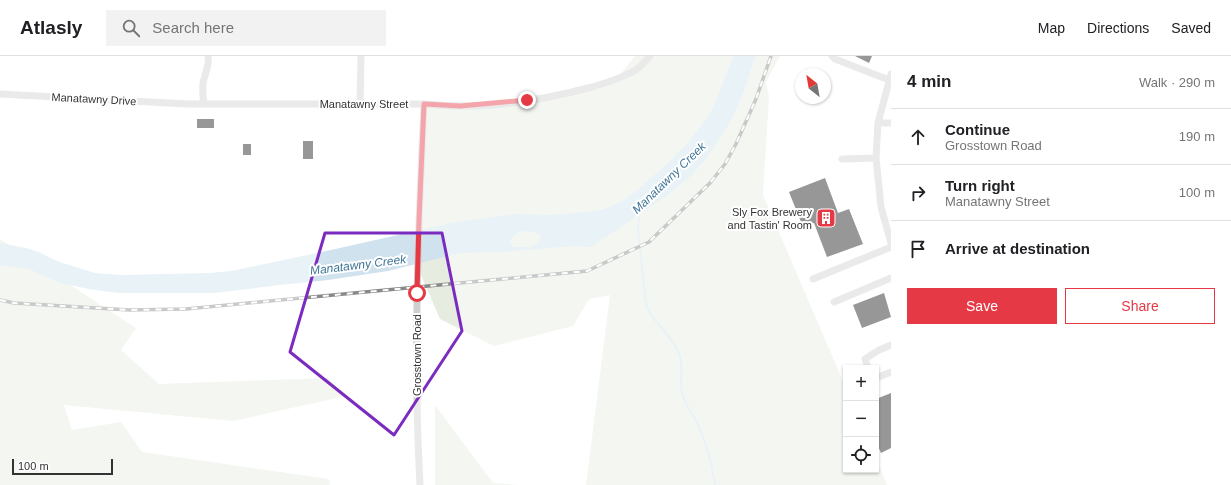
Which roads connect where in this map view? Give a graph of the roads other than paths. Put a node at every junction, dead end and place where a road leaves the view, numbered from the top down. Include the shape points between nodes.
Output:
1 (208, 56) edge
2 (361, 56) edge
3 (650, 56) edge
4 (832, 56) edge
5 (890, 77) edge
6 (0, 94) edge
7 (188, 104) joint
8 (204, 104) junction
9 (360, 104) junction
10 (424, 104) junction
11 (878, 123) junction
12 (891, 123) edge
13 (876, 158) junction
14 (842, 159) dead end
15 (891, 240) edge
16 (891, 247) edge
17 (891, 278) edge
18 (813, 279) dead end
19 (834, 302) dead end
20 (891, 345) edge
21 (867, 365) edge
22 (891, 372) edge
23 (879, 377) edge
24 (420, 485) edge

1 - 8 street via 210,63 203,84
2 - 9 street
3 - 10 street, Manatawny Street via 634,72 616,80 575,91 489,105
4 - 5 street
5 - 11 street
6 - 7 street, Manatawny Drive
7 - 8 street, Manatawny Street
8 - 9 street, Manatawny Street
9 - 10 street, Manatawny Street
10 - 24 street, Grosstown Road via 417,354
11 - 12 street
11 - 13 street
13 - 14 street
13 - 15 street via 881,207
16 - 18 street
17 - 19 street
20 - 21 street via 865,359
22 - 23 street

